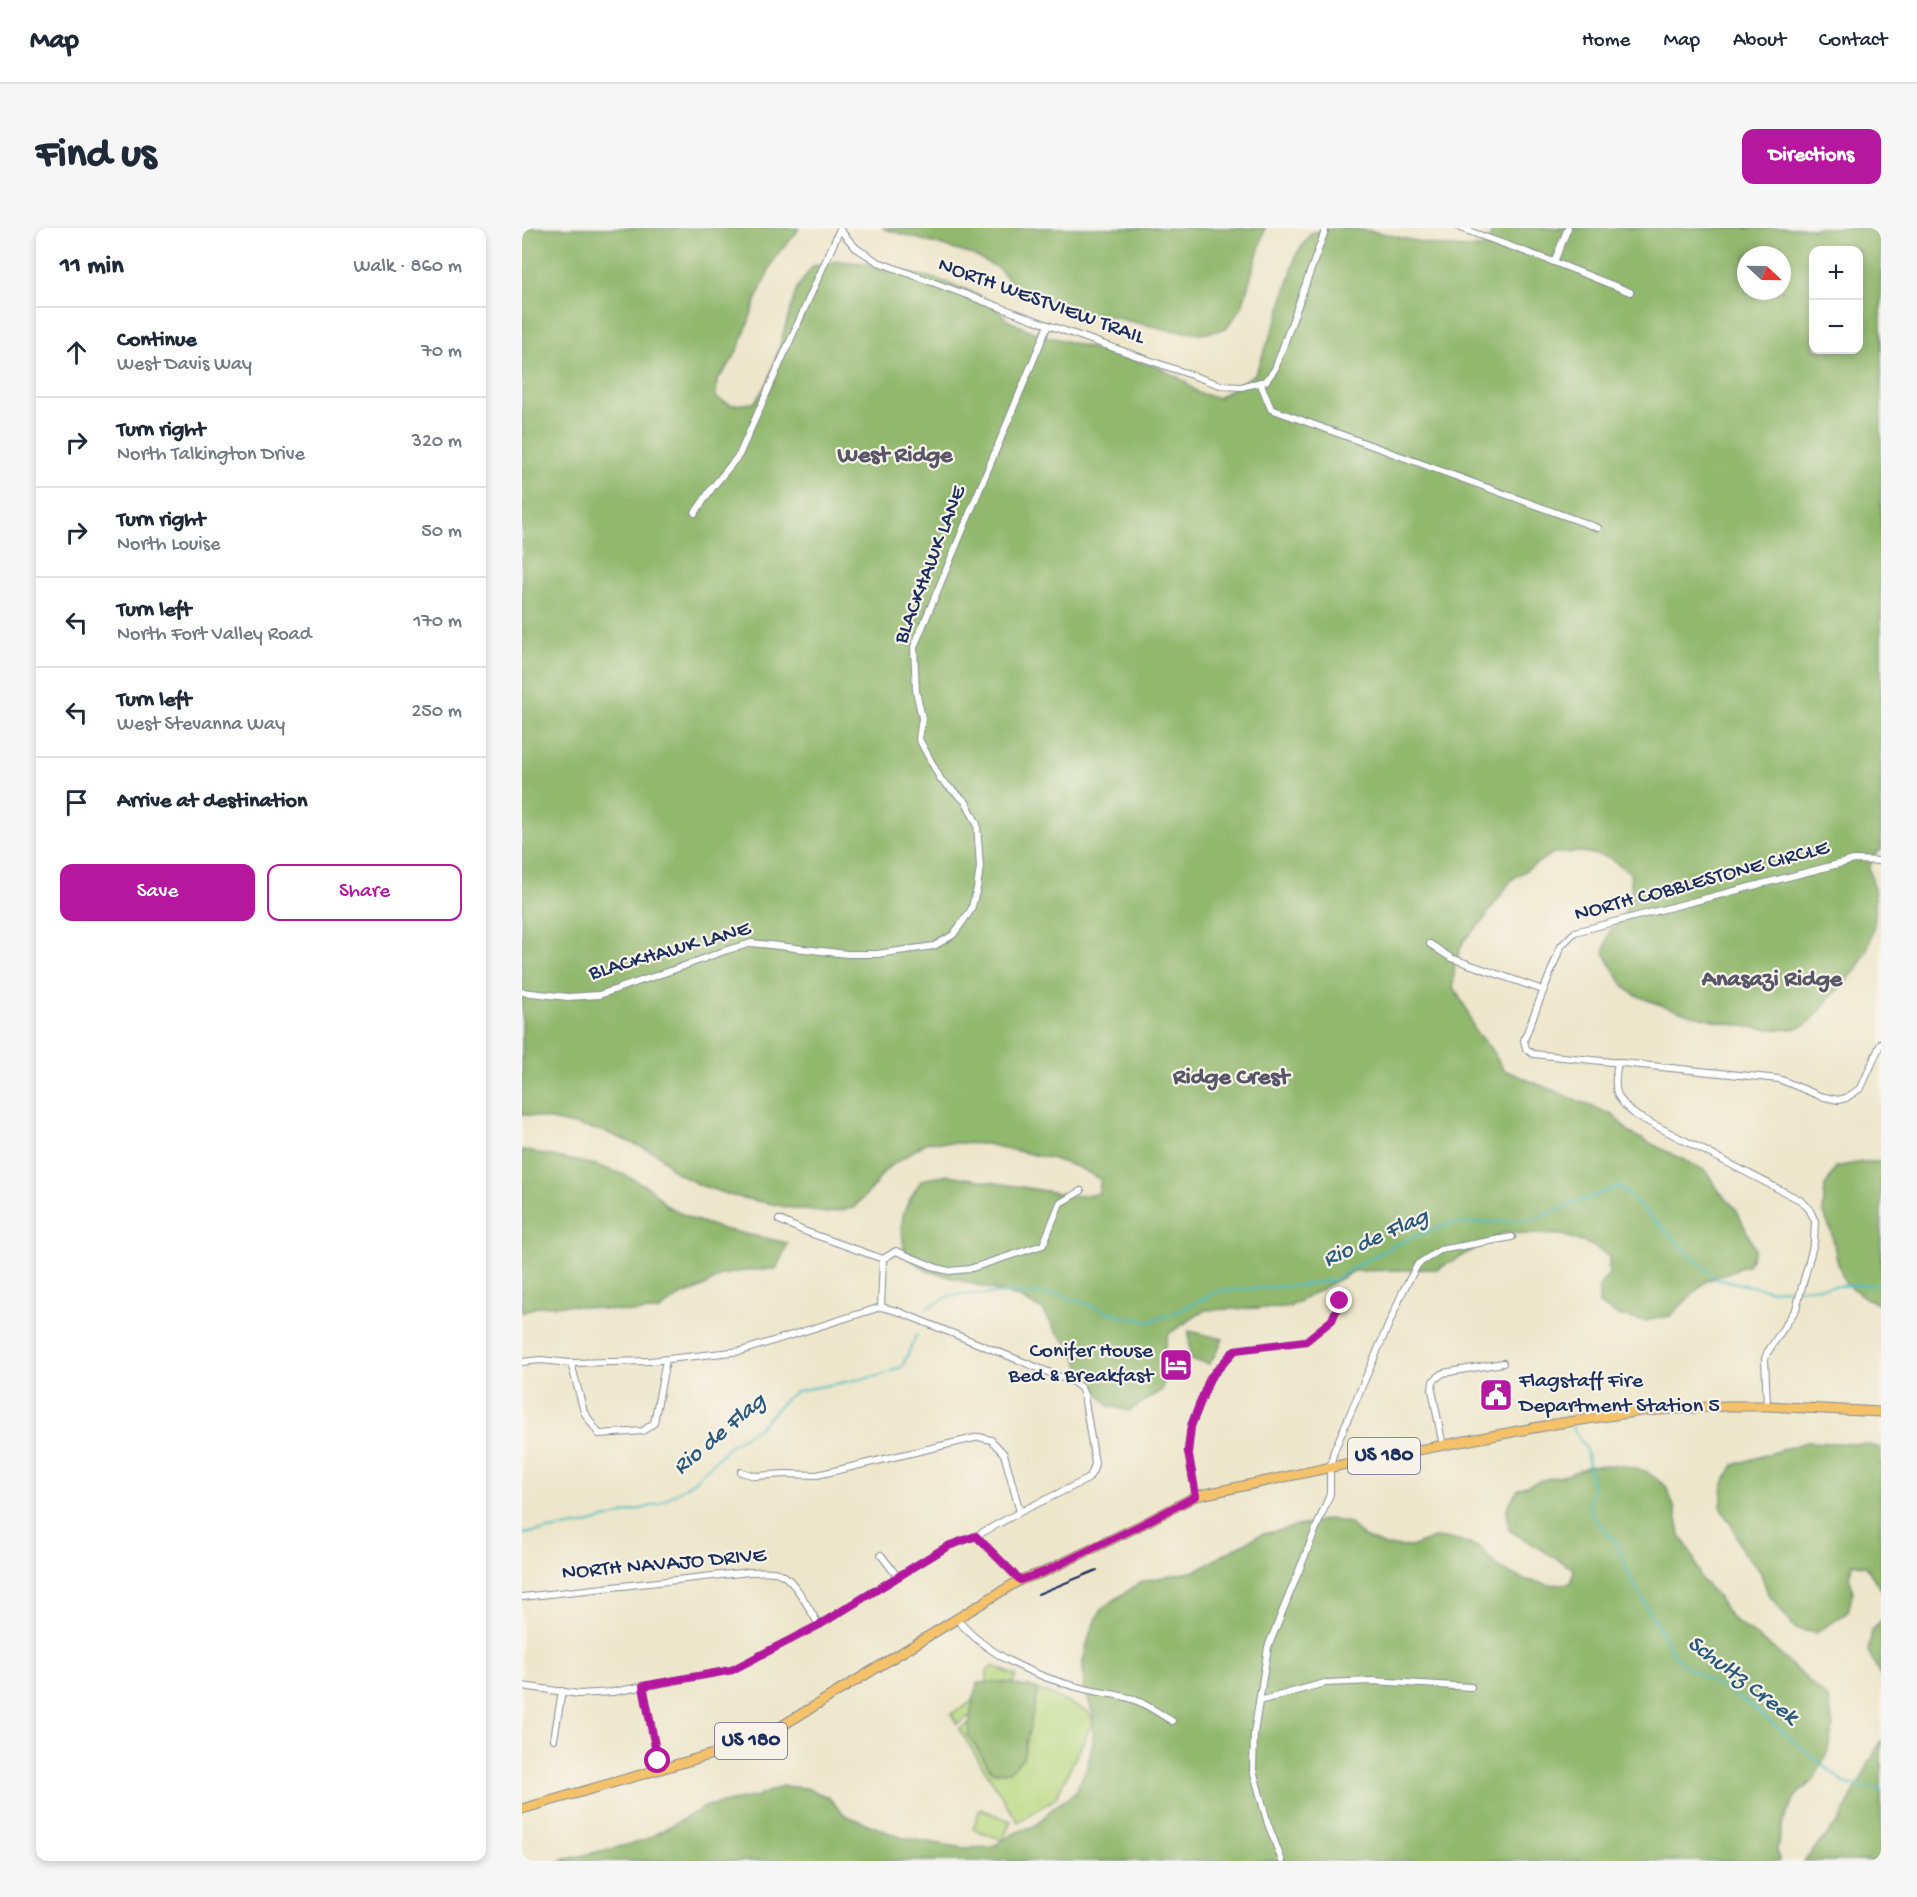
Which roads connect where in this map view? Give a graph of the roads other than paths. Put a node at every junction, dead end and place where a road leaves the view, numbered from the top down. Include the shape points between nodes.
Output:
1 (1326, 228) edge
2 (1460, 228) edge
3 (1569, 228) edge
4 (840, 229) edge
5 (1554, 262) junction
6 (1630, 292) dead end
7 (1048, 325) junction
8 (1260, 382) junction
9 (695, 513) dead end
10 (1598, 528) dead end
11 (1881, 861) edge
12 (1430, 944) dead end
13 (1543, 990) junction
14 (522, 992) edge
15 (1881, 1043) edge
16 (1618, 1062) junction
17 (1081, 1191) dead end
18 (778, 1220) dead end
19 (1512, 1237) dead end
20 (883, 1259) junction
21 (1340, 1301) dead end
22 (881, 1307) junction
23 (666, 1359) junction
24 (522, 1362) edge
25 (571, 1363) junction
26 (1503, 1363) dead end
27 (1767, 1406) junction
28 (1881, 1412) edge
29 (1443, 1446) junction
30 (1330, 1467) junction
31 (741, 1472) dead end
32 (1196, 1496) junction
33 (1020, 1512) junction
34 (976, 1536) junction
35 (881, 1555) dead end
36 (897, 1576) junction
37 (1020, 1580) junction
38 (522, 1597) edge
39 (956, 1618) junction
40 (819, 1625) junction
41 (522, 1686) edge
42 (643, 1686) junction
43 (1472, 1687) dead end
44 (562, 1691) junction
45 (1259, 1701) junction
46 (1172, 1721) dead end
47 (554, 1739) dead end
48 (658, 1761) dead end
49 (522, 1809) edge
50 (1282, 1861) edge

1 - 8 street via 1275,369 1266,381
2 - 5 street
3 - 5 street
4 - 7 street, NORTH WESTVIEW TRAIL via 856,248 878,262
4 - 9 street via 742,450
5 - 6 street
7 - 8 street, NORTH WESTVIEW TRAIL via 1223,386
7 - 14 street, BLACKHAWK LANE via 914,647 922,718 919,739 941,780 966,802 976,824 980,867 976,888 971,910 953,935 934,946 877,954 752,943 599,994 559,997
8 - 10 street via 1271,409
11 - 13 street, NORTH COBBLESTONE CIRCLE via 1854,860 1575,932 1561,946
12 - 13 street via 1451,958
13 - 16 street, NORTH COBBLESTONE CIRCLE via 1524,1040 1526,1049 1533,1054
15 - 16 street, NORTH COBBLESTONE CIRCLE via 1861,1088 1838,1100 1779,1079
16 - 27 street via 1617,1095 1625,1107 1800,1200 1815,1221 1816,1232 1796,1309 1765,1359
17 - 20 street via 1060,1203 1043,1245 1029,1250 969,1269 949,1271 896,1251
18 - 20 street
19 - 30 street via 1440,1251 1418,1264 1342,1431
20 - 22 street
21 - 32 street via 1332,1320 1306,1341 1235,1350 1210,1378 1191,1426 1188,1451
22 - 23 street via 741,1351
22 - 33 street via 1081,1388 1095,1463 1093,1471 1088,1479
23 - 25 street
23 - 25 street via 654,1423 643,1431 627,1433 599,1434 584,1412
24 - 25 street
26 - 29 street via 1443,1372 1433,1381
27 - 28 main road, US 180
27 - 29 main road, US 180 via 1641,1411
29 - 30 main road, US 180
30 - 32 main road, US 180
30 - 45 street via 1330,1494 1268,1647
31 - 33 street via 755,1476 818,1475 979,1437 991,1440 1004,1454
32 - 37 main road, US 180 via 1044,1572
33 - 34 street
34 - 36 street via 948,1546
34 - 37 street
35 - 36 street
36 - 40 street
37 - 39 main road, US 180
38 - 40 street, NORTH NAVAJO DRIVE via 777,1572 792,1583
39 - 46 street via 998,1655 1042,1676 1135,1700
39 - 49 main road, US 180 via 748,1743
40 - 42 street via 732,1670
41 - 44 street
42 - 44 street via 579,1694
42 - 48 street
43 - 45 street via 1373,1681 1325,1683
44 - 47 street
45 - 50 street via 1253,1770

